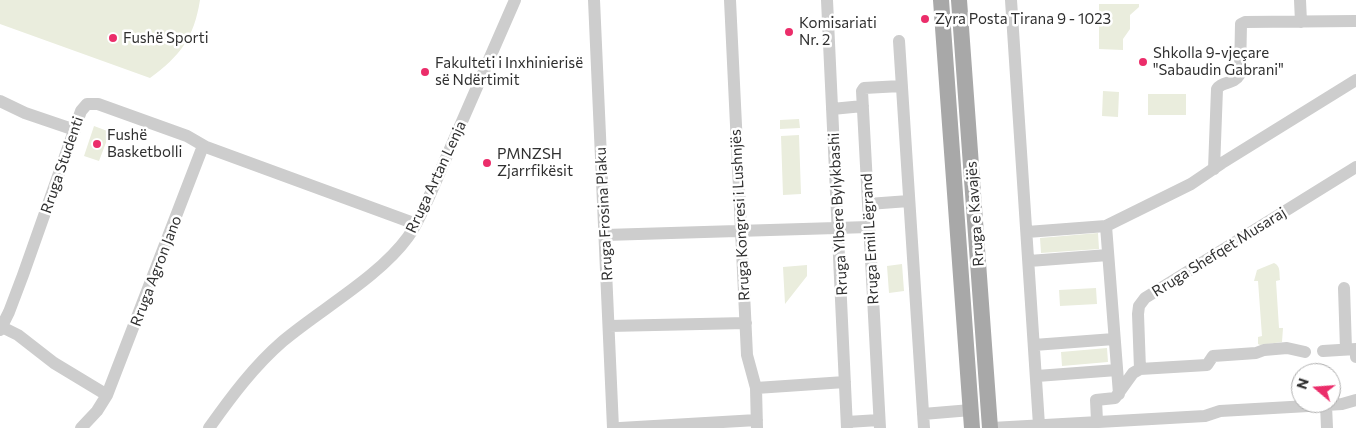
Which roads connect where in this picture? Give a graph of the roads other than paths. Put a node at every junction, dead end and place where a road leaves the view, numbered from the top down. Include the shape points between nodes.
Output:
1 (515, 0) edge
2 (594, 0) edge
3 (730, 0) edge
4 (827, 0) edge
5 (931, 0) edge
6 (941, 0) edge
7 (959, 0) edge
8 (969, 0) edge
9 (1011, 0) edge
10 (1300, 0) edge
11 (960, 18) junction
12 (943, 20) junction
13 (1356, 21) edge
14 (1301, 22) junction
15 (899, 41) dead end
16 (1356, 80) edge
17 (901, 86) junction
18 (0, 101) edge
19 (863, 106) junction
20 (832, 109) junction
21 (75, 130) junction
22 (203, 146) junction
23 (1356, 167) edge
24 (1214, 169) junction
25 (908, 201) junction
26 (868, 204) junction
27 (416, 224) junction
28 (1106, 226) junction
29 (839, 227) junction
30 (869, 227) junction
31 (742, 230) junction
32 (1027, 232) junction
33 (605, 234) junction
34 (1108, 255) junction
35 (1029, 261) junction
36 (1344, 288) dead end
37 (746, 322) junction
38 (609, 326) junction
39 (1, 328) edge
40 (1114, 339) junction
41 (1034, 345) junction
42 (1323, 351) dead end
43 (1305, 352) dead end
44 (1351, 353) edge
45 (1140, 369) junction
46 (1117, 370) junction
47 (1036, 376) junction
48 (845, 382) junction
49 (756, 388) junction
50 (1119, 394) junction
51 (108, 395) junction
52 (1356, 400) edge
53 (1341, 404) edge
54 (1291, 407) edge
55 (971, 410) junction
56 (1326, 413) edge
57 (923, 414) junction
58 (1097, 421) junction
59 (1205, 422) edge
60 (757, 424) edge
61 (880, 424) edge
62 (847, 425) edge
63 (1039, 425) junction
64 (81, 428) edge
65 (209, 428) edge
66 (613, 428) edge
67 (620, 428) edge
68 (924, 428) edge
69 (972, 428) edge
70 (991, 428) edge
71 (1327, 428) edge

1 - 27 street, Rruga Artan Lenja
2 - 33 street, Rruga Frosina Plaku
3 - 31 street, Rruga Kongresi i Lushnjës
4 - 20 street, Rruga Ylbere Bylykbashi
5 - 12 main road
6 - 12 main road, Rruga e Kavajës
7 - 11 main road, Rruga e Kavajës
8 - 11 main road
9 - 32 street
10 - 14 street
11 - 70 main road, Rruga e Kavajës
12 - 55 main road, Rruga e Kavajës
13 - 14 street
14 - 24 street via 1241,24 1240,74 1232,83 1222,84 1218,89
15 - 17 street
16 - 24 street
17 - 19 street, Rruga Emil Lëgrand via 864,88
17 - 25 street
18 - 21 street
19 - 20 street
19 - 26 street, Rruga Emil Lëgrand
20 - 29 street, Rruga Ylbere Bylykbashi
21 - 22 street, Rruga Studenti via 84,107 92,103 187,136
21 - 39 street, Rruga Studenti via 10,312
22 - 27 street, Rruga Studenti
22 - 51 street, Rruga Agron Jano
23 - 45 street, Rruga Shefqet Musaraj via 1144,298 1138,314
24 - 28 street via 1191,184
25 - 26 street
25 - 57 street
26 - 30 street, Rruga Emil Lëgrand
27 - 65 street, Rruga Artan Lenja via 390,258 262,360
28 - 32 street
28 - 34 street
29 - 30 street
29 - 31 street
29 - 48 street, Rruga Ylbere Bylykbashi
30 - 61 street, Rruga Emil Lëgrand
31 - 33 street
31 - 37 street, Rruga Kongresi i Lushnjës
32 - 35 street
33 - 38 street, Rruga Frosina Plaku
34 - 35 street
34 - 40 street
35 - 41 street
36 - 44 street
37 - 38 street
37 - 49 street, Rruga Kongresi i Lushnjës via 747,355
38 - 66 street, Rruga Frosina Plaku
39 - 51 street, Rruga Studenti via 18,335 54,363
40 - 41 street
40 - 46 street
41 - 47 street
42 - 44 street
43 - 45 street via 1287,348 1264,350 1213,356 1207,365
45 - 50 street via 1133,373
46 - 47 street
46 - 50 street
47 - 63 street
48 - 49 street
48 - 62 street, Rruga Ylbere Bylykbashi
49 - 60 street, Rruga Kongresi i Lushnjës
50 - 58 street via 1096,400
51 - 64 street, Rruga Agron Jano
52 - 53 street
54 - 59 street via 1220,411
55 - 57 street
55 - 69 main road, Rruga e Kavajës
56 - 71 street
57 - 68 street
58 - 59 street
58 - 63 street
60 - 67 street
61 - 62 street
63 - 70 street

